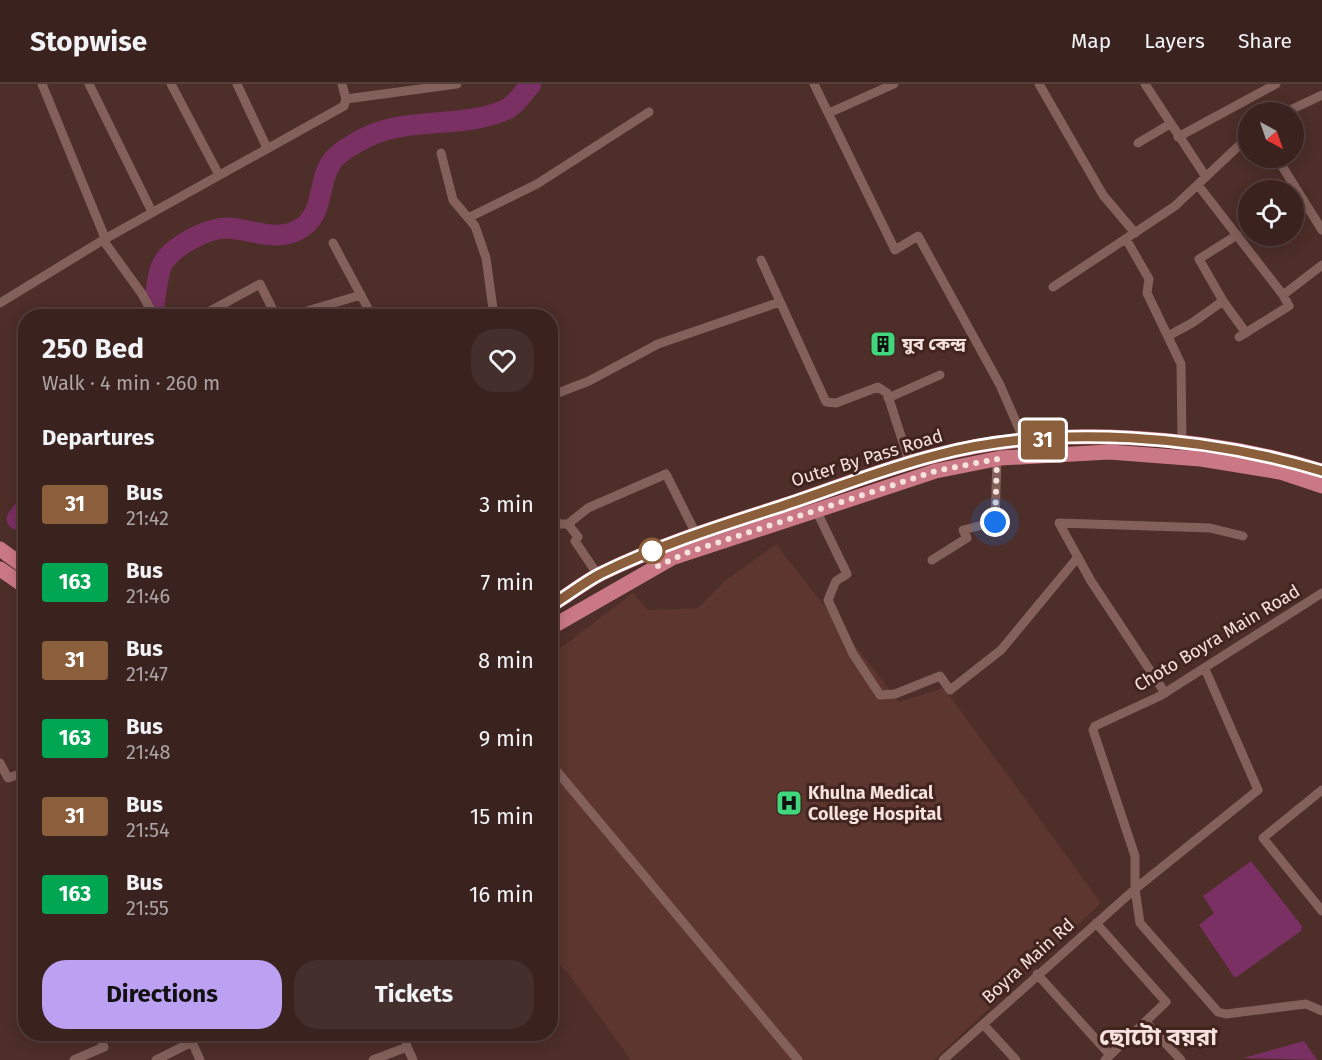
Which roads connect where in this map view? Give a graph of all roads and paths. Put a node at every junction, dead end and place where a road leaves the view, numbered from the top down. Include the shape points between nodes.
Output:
1 (42, 84) edge
2 (88, 84) edge
3 (171, 84) edge
4 (237, 84) edge
5 (342, 84) edge
6 (457, 84) edge
7 (814, 84) edge
8 (894, 84) edge
9 (1039, 84) edge
10 (1145, 84) edge
11 (1276, 84) edge
12 (1322, 95) edge
13 (346, 99) junction
14 (1304, 104) edge
15 (649, 112) dead end
16 (829, 113) junction
17 (1170, 124) junction
18 (1178, 137) junction
19 (1138, 143) dead end
20 (1238, 147) edge
21 (267, 148) junction
22 (441, 153) dead end
23 (1283, 168) edge
24 (219, 175) junction
25 (1206, 177) junction
26 (1198, 184) junction
27 (152, 212) junction
28 (468, 218) junction
29 (1322, 230) edge
30 (1135, 233) junction
31 (1237, 235) junction
32 (104, 239) junction
33 (1126, 239) junction
34 (333, 243) dead end
35 (761, 260) dead end
36 (1322, 265) edge
37 (1053, 287) dead end
38 (361, 295) junction
39 (1283, 295) junction
40 (1222, 301) junction
41 (780, 302) junction
42 (0, 303) edge
43 (150, 309) edge
44 (214, 309) edge
45 (272, 309) edge
46 (314, 309) edge
47 (368, 309) edge
48 (493, 309) edge
49 (1168, 336) junction
50 (940, 375) dead end
51 (558, 393) edge
52 (888, 398) junction
53 (1024, 440) junction
54 (1182, 442) junction
55 (997, 459) junction
56 (910, 464) junction
57 (1322, 471) edge
58 (1322, 486) edge
59 (816, 510) junction
60 (559, 526) edge
61 (696, 534) junction
62 (1243, 536) dead end
63 (0, 549) edge
64 (1078, 557) junction
65 (932, 560) dead end
66 (18, 562) edge
67 (0, 569) edge
68 (598, 575) junction
69 (18, 582) edge
70 (1322, 593) edge
71 (558, 601) edge
72 (558, 622) edge
73 (1205, 669) junction
74 (1165, 693) junction
75 (0, 764) edge
76 (558, 773) edge
77 (18, 775) edge
78 (1322, 790) edge
79 (1135, 889) junction
80 (1322, 911) edge
81 (1096, 923) junction
82 (1037, 974) junction
83 (1322, 1011) edge
84 (1146, 1022) junction
85 (983, 1024) junction
86 (102, 1041) edge
87 (406, 1041) edge
88 (407, 1047) junction
89 (1107, 1058) edge
90 (74, 1060) edge
91 (156, 1060) edge
92 (200, 1060) edge
93 (374, 1060) edge
94 (413, 1060) edge
95 (798, 1060) edge
96 (944, 1060) edge
97 (1016, 1060) edge
98 (1181, 1060) edge

1 - 32 street
2 - 27 street
3 - 24 street
4 - 21 street
5 - 13 street
6 - 13 street
7 - 16 street
8 - 16 street
9 - 30 street via 1103,195
10 - 17 street
11 - 18 street
12 - 14 street
13 - 21 street via 344,106
15 - 28 street via 537,184
16 - 53 street via 895,250 918,236 1000,385
17 - 18 street
17 - 19 street
18 - 25 street
20 - 25 street
21 - 24 street
22 - 28 street via 453,200
23 - 29 street
24 - 27 street
25 - 26 street
26 - 30 street via 1175,206
26 - 31 street
27 - 32 street
28 - 48 street via 475,226 486,258
30 - 33 street
31 - 39 street
31 - 40 street via 1199,258
32 - 42 street
32 - 43 street
33 - 37 street
33 - 49 street via 1149,279 1147,293
34 - 38 street
35 - 41 street
36 - 39 street
38 - 46 street
38 - 47 street
39 - 40 street via 1289,306 1243,335
40 - 49 street
41 - 51 street via 658,344 590,381
41 - 52 street via 826,402 836,403 878,387
44 - 45 street via 260,284
49 - 54 street via 1181,364
50 - 52 street
52 - 56 street
53 - 54 main road, Outer By Pass Road via 1114,438
53 - 56 main road, Outer By Pass Road via 937,455
54 - 57 main road, Outer By Pass Road via 1288,460
55 - 58 main road, Outer By Pass Road via 1109,452 1201,459 1280,472
55 - 59 main road, Outer By Pass Road via 936,471
55 - 65 street via 995,522 963,530 967,538
56 - 61 main road, Outer By Pass Road
59 - 64 street via 847,574 836,581 828,600 853,654 880,695 895,694 940,676 950,690 1000,650
59 - 72 main road, Outer By Pass Road via 672,558
60 - 61 street via 588,508 666,474
60 - 68 street via 578,537 575,541
61 - 68 main road, Outer By Pass Road
62 - 64 street via 1210,528 1059,523
63 - 66 main road
64 - 74 street
67 - 69 main road
68 - 71 main road, Outer By Pass Road
70 - 73 street, Choto Boyra Main Road
73 - 74 street, Choto Boyra Main Road
73 - 79 street, Boyra Main Rd via 1258,790
74 - 79 street, Choto Boyra Main Road via 1093,728 1135,856
75 - 77 street via 8,778
76 - 95 street
78 - 80 street via 1263,838
79 - 81 street, Boyra Main Rd
79 - 83 street, Choto Boyra Main Road via 1140,923 1218,1012 1306,1004
81 - 82 street, Boyra Main Rd
81 - 84 street via 1166,1002
82 - 85 street, Boyra Main Rd
82 - 89 street
84 - 89 street
84 - 98 street
85 - 96 street, Boyra Main Rd
85 - 97 street
86 - 90 street via 104,1047
87 - 88 street
88 - 93 street
88 - 94 street
91 - 92 street via 192,1042

